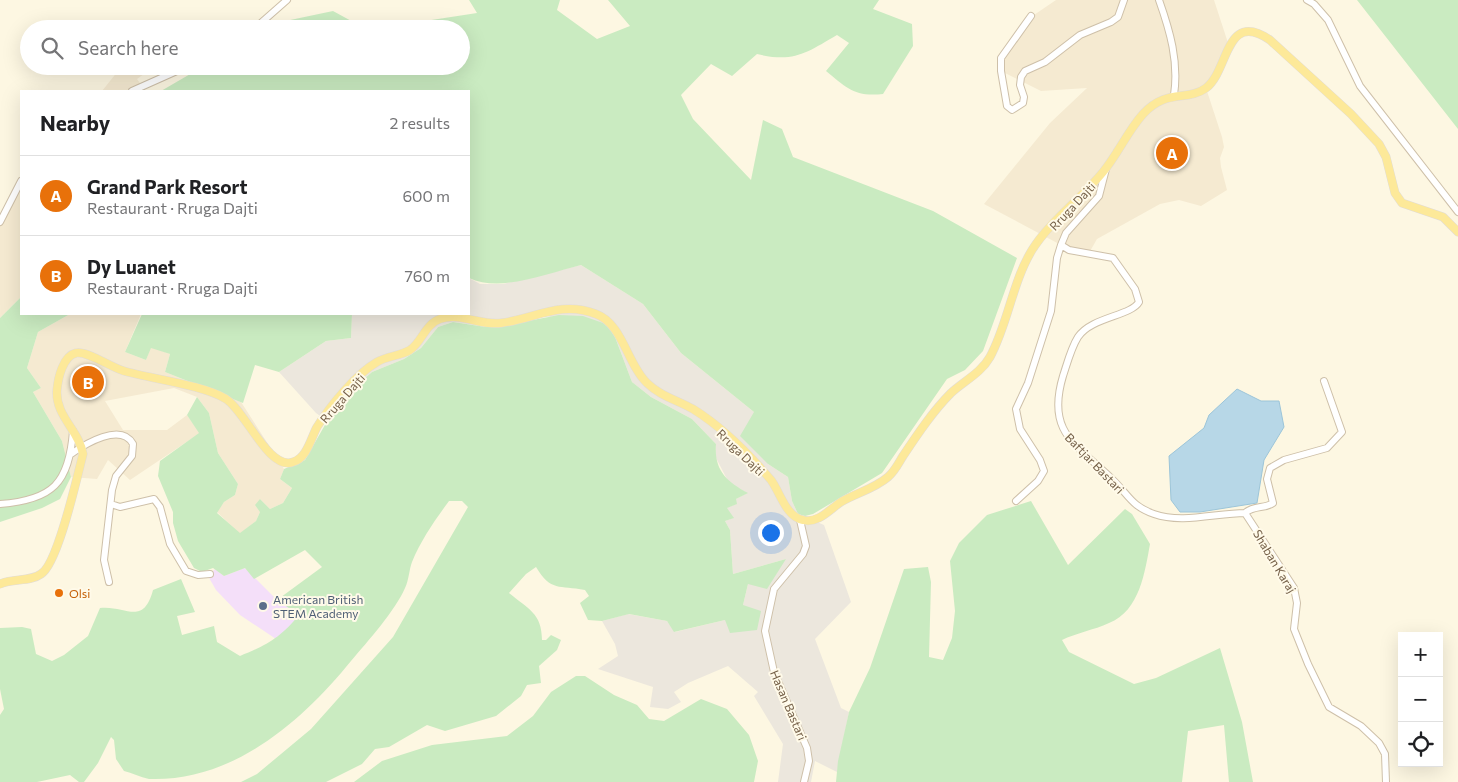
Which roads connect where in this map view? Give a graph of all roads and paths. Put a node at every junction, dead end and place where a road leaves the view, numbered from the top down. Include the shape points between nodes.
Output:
1 (287, 0) edge
2 (1124, 0) edge
3 (1159, 0) edge
4 (1307, 0) edge
5 (1031, 16) dead end
6 (264, 20) edge
7 (168, 75) edge
8 (134, 90) edge
9 (1174, 95) junction
10 (1106, 169) junction
11 (20, 183) edge
12 (1458, 212) edge
13 (0, 222) edge
14 (1458, 232) edge
15 (1061, 245) junction
16 (1324, 381) dead end
17 (73, 431) junction
18 (82, 446) junction
19 (71, 454) junction
20 (1016, 501) dead end
21 (0, 504) edge
22 (111, 504) junction
23 (1245, 513) junction
24 (800, 520) junction
25 (210, 574) dead end
26 (109, 582) dead end
27 (0, 584) edge
28 (804, 782) edge
29 (1386, 782) edge

1 - 6 street
2 - 5 street via 1118,17 1112,22 1080,35 1045,62 1025,71 1020,85 1023,103 1012,110 1007,106 1002,58
3 - 9 street via 1174,52
4 - 12 street via 1328,20 1360,86
7 - 8 street
9 - 10 main road, Rruga Dajti via 1161,99 1138,119
9 - 14 main road, Rruga Dajti via 1206,88 1233,39 1242,33 1259,32 1351,114 1379,144 1395,193 1402,202 1443,217
10 - 15 street via 1099,196 1066,233
10 - 24 main road, Rruga Dajti via 1032,250 986,363 949,396 891,474 818,518
11 - 13 street
15 - 20 street via 1051,311 1028,383 1016,408 1020,429 1044,471
15 - 23 street, Baftjar Bastari via 1069,250 1113,258 1135,288 1139,302 1133,308 1092,324 1077,338 1057,401 1065,432 1140,510 1173,518
16 - 23 street via 1342,429 1341,435 1327,448 1273,465 1267,479 1273,503 1256,506
17 - 18 main road, Rruga Dajti
17 - 19 street
17 - 24 main road, Rruga Dajti via 60,411 57,386 66,361 72,354 81,352 123,371 224,398 237,409 275,459 294,462 303,454 328,411 360,376 377,362 412,348 428,327 439,319 453,317 494,324 545,311 586,311 610,322 634,368 657,392 692,408 737,444 769,478 790,513
18 - 19 street
18 - 22 street via 116,434 124,435 133,444 132,456 116,476
18 - 27 main road via 81,462 49,566 38,576
19 - 21 street via 67,471 56,486 40,496
22 - 25 street via 120,507 154,499 160,507 170,544 186,571
22 - 26 street via 104,560
23 - 29 street, Shaban Karaj via 1294,588 1296,637 1329,707 1361,726 1379,743 1385,754
24 - 28 street, Hasan Bastari via 806,546 774,589 765,631 774,672 807,748 809,761

